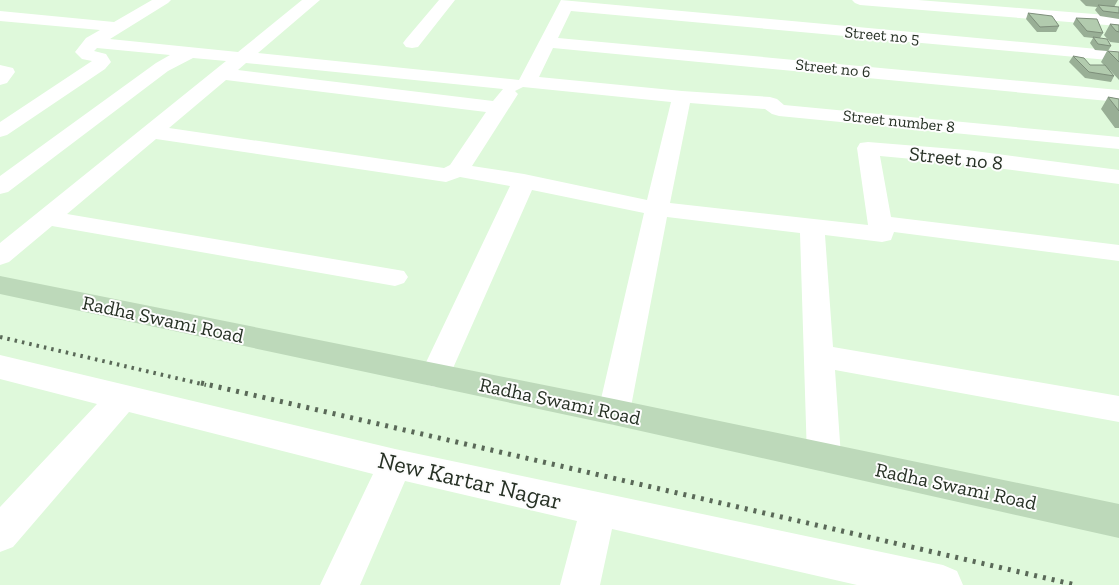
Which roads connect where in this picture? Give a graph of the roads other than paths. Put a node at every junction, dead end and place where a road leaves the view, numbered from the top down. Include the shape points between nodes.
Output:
1 (163, 0) edge
2 (312, 0) edge
3 (447, 0) edge
4 (860, 0) edge
5 (567, 3) edge
6 (647, 7) edge
7 (0, 16) edge
8 (1119, 21) edge
9 (117, 27) junction
10 (92, 42) junction
11 (412, 42) dead end
12 (548, 42) junction
13 (188, 52) junction
14 (243, 56) junction
15 (1119, 56) edge
16 (0, 70) edge
17 (222, 74) junction
18 (0, 79) edge
19 (521, 83) junction
20 (1119, 96) edge
21 (682, 97) junction
22 (499, 108) junction
23 (0, 131) edge
24 (151, 132) junction
25 (1119, 143) edge
26 (458, 170) junction
27 (1119, 177) edge
28 (524, 180) junction
29 (0, 186) edge
30 (657, 209) junction
31 (46, 218) junction
32 (881, 223) junction
33 (812, 225) junction
34 (1119, 253) edge
35 (0, 256) edge
36 (395, 277) dead end
37 (0, 286) edge
38 (819, 356) junction
39 (0, 366) edge
40 (435, 375) junction
41 (124, 396) junction
42 (1119, 409) edge
43 (614, 412) junction
44 (824, 457) junction
45 (395, 464) junction
46 (598, 509) junction
47 (1119, 521) edge
48 (0, 534) edge
49 (892, 580) edge
50 (340, 585) edge
51 (580, 585) edge
52 (943, 585) edge

1 - 9 street
2 - 14 street
3 - 11 street
4 - 8 street
5 - 6 street, Street no 5
5 - 12 street
6 - 15 street, Street no 5
7 - 9 street
9 - 10 street
10 - 13 street, Street number 8
10 - 23 street via 84,52 100,58 102,62 99,65
12 - 19 street
12 - 20 street, Street no 6
13 - 14 street, Street number 8
13 - 29 street via 162,67
14 - 17 street
14 - 19 street, Street number 8
16 - 18 street via 6,72
17 - 22 street
17 - 24 street
19 - 21 street, Street number 8
19 - 22 street
21 - 25 street, Street number 8 via 770,103 779,110
21 - 30 street
22 - 26 street
24 - 26 street via 446,175
24 - 31 street
26 - 28 street
27 - 32 street, Street no 8 via 868,148
28 - 30 street
28 - 40 street
30 - 33 street
30 - 43 street
31 - 35 street
31 - 36 street
32 - 33 street via 882,234
32 - 34 street
33 - 38 street
37 - 40 street, Radha Swami Road
38 - 42 street
38 - 44 street
39 - 41 street, New Kartar Nagar
40 - 43 street, Radha Swami Road
41 - 45 street, New Kartar Nagar
41 - 48 street
43 - 44 street, Radha Swami Road
44 - 47 street, Radha Swami Road
45 - 46 street, New Kartar Nagar
45 - 50 street
46 - 49 street, New Kartar Nagar
46 - 51 street
49 - 52 street, New Kartar Nagar

